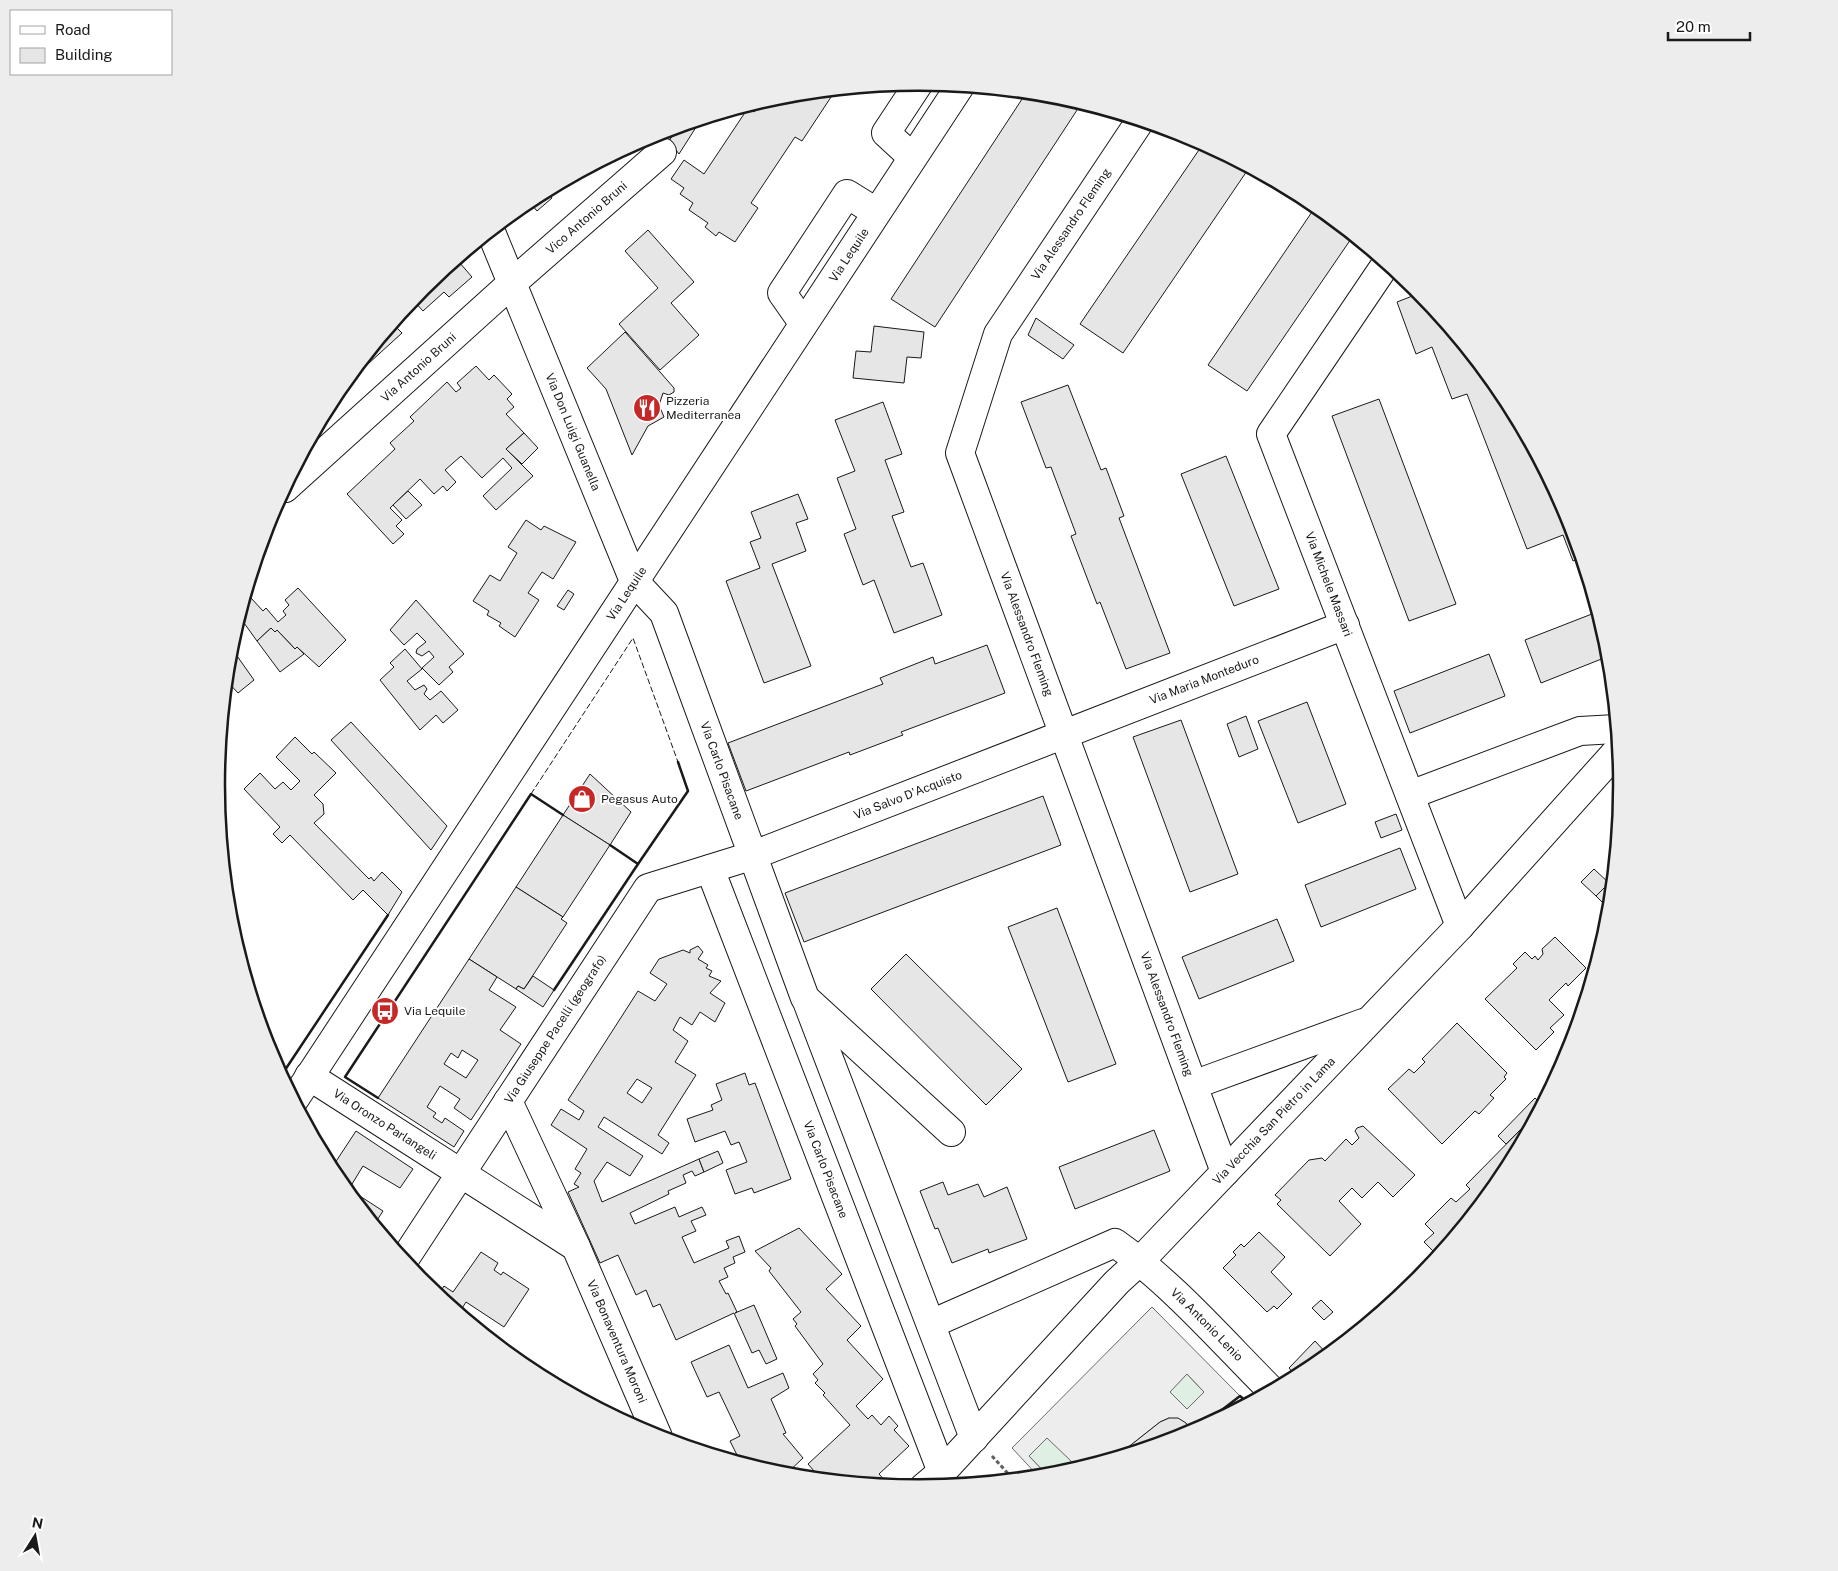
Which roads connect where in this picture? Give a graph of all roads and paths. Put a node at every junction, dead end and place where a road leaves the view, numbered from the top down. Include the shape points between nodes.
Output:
1 (913, 91) edge
2 (956, 93) edge
3 (1136, 126) edge
4 (662, 152) dead end
5 (912, 157) junction
6 (493, 237) edge
7 (1383, 269) edge
8 (511, 284) junction
9 (296, 478) edge
10 (634, 581) junction
11 (1345, 625) junction
12 (1611, 729) edge
13 (1064, 734) junction
14 (1612, 756) edge
15 (1410, 795) junction
16 (751, 856) junction
17 (710, 868) junction
18 (1460, 926) junction
19 (806, 998) junction
20 (1370, 1021) junction
21 (309, 1076) junction
22 (1193, 1084) junction
23 (297, 1095) edge
24 (508, 1101) junction
25 (951, 1132) dead end
26 (1225, 1172) junction
27 (460, 1174) junction
28 (576, 1247) junction
29 (408, 1254) edge
30 (1140, 1261) junction
31 (931, 1324) junction
32 (1267, 1386) edge
33 (654, 1427) edge
34 (974, 1438) junction
35 (933, 1480) edge

1 - 5 street via 886,133
2 - 5 street, Via Lequile
3 - 13 street, Via Alessandro Fleming via 998,334 960,453
4 - 8 street, Vico Antonio Bruni
5 - 10 street, Via Lequile
6 - 8 street
7 - 11 street, Via Michele Massari via 1271,434
8 - 9 street, Via Antonio Bruni
8 - 10 street, Via Don Luigi Guanella
10 - 16 street, Via Carlo Pisacane via 664,613
10 - 21 street, Via Lequile
11 - 13 street, Via Maria Monteduro
11 - 15 street, Via Michele Massari
12 - 15 street via 1580,731
13 - 16 street, Via Salvo D'Acquisto
13 - 22 street, Via Alessandro Fleming
14 - 18 street, Via Vecchia San Pietro in Lama
15 - 18 street, Via Michele Massari
16 - 17 street, Via Giuseppe Pacelli (geografo)
16 - 19 street, Via Carlo Pisacane
17 - 24 street, Via Giuseppe Pacelli (geografo) via 648,888
17 - 35 street, Via Carlo Pisacane
18 - 20 street, Via Vecchia San Pietro in Lama
19 - 25 street, Via Carlo Pisacane
19 - 31 street, Via Carlo Pisacane
20 - 22 street
20 - 26 street, Via Vecchia San Pietro in Lama
21 - 23 street, Via Lequile
21 - 27 street, Via Oronzo Parlangeli
22 - 26 street, Via Alessandro Fleming
24 - 27 street, Via Giuseppe Pacelli (geografo)
24 - 28 street, Via Bonaventura Moroni
26 - 30 street, Via Vecchia San Pietro in Lama
27 - 28 street
27 - 29 street, Via Giuseppe Pacelli (geografo)
28 - 33 street, Via Bonaventura Moroni
30 - 31 street, Via Antonio Lenio via 1115,1243
30 - 32 street, Via Antonio Lenio
30 - 34 street, Via Vecchia San Pietro in Lama
31 - 34 street, Via Carlo Pisacane
34 - 35 street, Via Vecchia San Pietro in Lama

